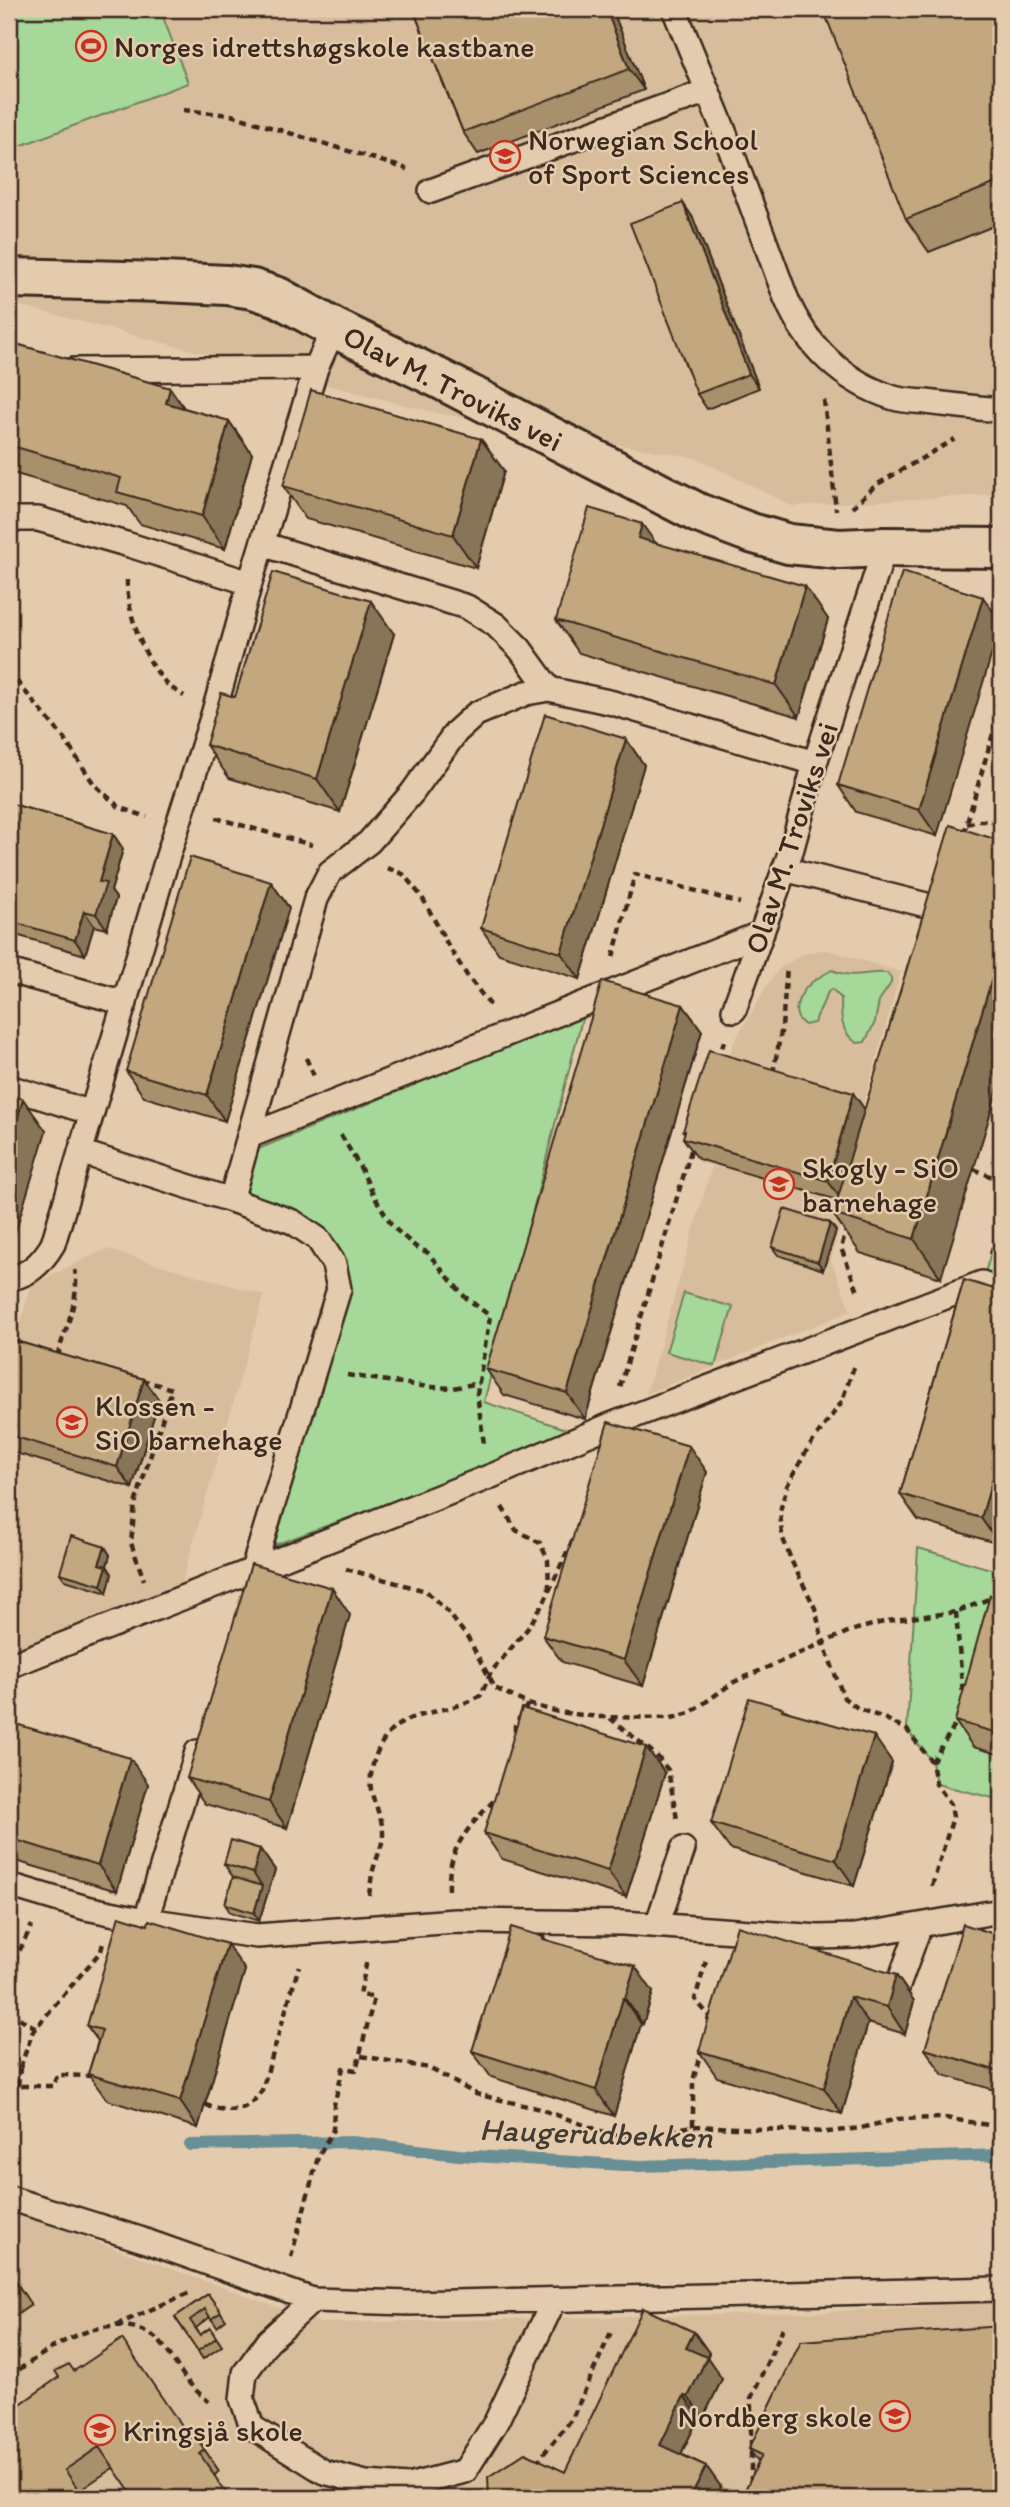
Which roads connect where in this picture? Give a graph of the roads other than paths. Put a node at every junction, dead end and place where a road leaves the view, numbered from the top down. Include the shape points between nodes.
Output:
1 (674, 9) edge
2 (707, 91) junction
3 (441, 188) road end
4 (9, 278) edge
5 (334, 328) junction
6 (316, 368) junction
7 (62, 370) edge
8 (1001, 410) edge
9 (9, 519) edge
10 (262, 544) junction
11 (885, 547) junction
12 (1001, 548) edge
13 (250, 583) junction
14 (549, 689) junction
15 (815, 763) junction
16 (784, 869) junction
17 (942, 909) edge
18 (766, 922) junction
19 (9, 971) edge
20 (125, 1003) junction
21 (734, 1010) road end
22 (9, 1087) edge
23 (92, 1113) junction
24 (249, 1136) junction
25 (80, 1152) junction
26 (231, 1200) junction
27 (9, 1278) edge
28 (982, 1283) edge
29 (252, 1571) junction
30 (244, 1597) edge
31 (9, 1666) edge
32 (205, 1726) edge
33 (683, 1849) road end
34 (9, 1885) edge
35 (1001, 1911) edge
36 (146, 1920) junction
37 (657, 1926) junction
38 (920, 1926) junction
39 (895, 1994) edge
40 (9, 2198) edge
41 (1001, 2289) edge
42 (313, 2300) junction
43 (554, 2301) junction

1 - 2 lane
2 - 3 lane
2 - 8 lane via 795,319 822,354 856,382 896,399
4 - 5 street, Olav M. Troviks vei via 227,285 278,297
5 - 6 lane
5 - 11 street, Olav M. Troviks vei via 698,513 789,544 839,550
6 - 7 lane
6 - 10 lane
9 - 13 lane via 38,520
10 - 13 lane
10 - 14 lane via 467,607 496,625 520,649
11 - 12 street, Olav M. Troviks vei
11 - 15 lane, Olav M. Troviks vei
13 - 20 lane
14 - 15 lane via 613,703
14 - 24 lane via 526,693 476,714 456,732 369,842 330,872 316,899
15 - 16 lane, Olav M. Troviks vei
16 - 17 lane
16 - 18 lane, Olav M. Troviks vei
18 - 21 lane, Olav M. Troviks vei
18 - 24 lane via 601,998
19 - 20 lane
20 - 23 lane
22 - 23 lane
23 - 25 lane
24 - 26 lane
25 - 26 lane
25 - 27 lane via 44,1260 20,1277
26 - 29 lane via 293,1222 318,1239 334,1264 339,1289
28 - 29 lane via 608,1426
29 - 30 lane
29 - 31 lane
32 - 36 lane
33 - 37 lane
34 - 36 lane
35 - 38 lane
36 - 37 lane via 257,1936 310,1932 371,1938 455,1921
37 - 38 lane via 843,1936
38 - 39 lane
40 - 42 lane
41 - 43 lane
42 - 43 lane
42 - 43 lane via 268,2341 245,2373 242,2399 252,2427 324,2472 366,2483 408,2486 465,2471 496,2423

